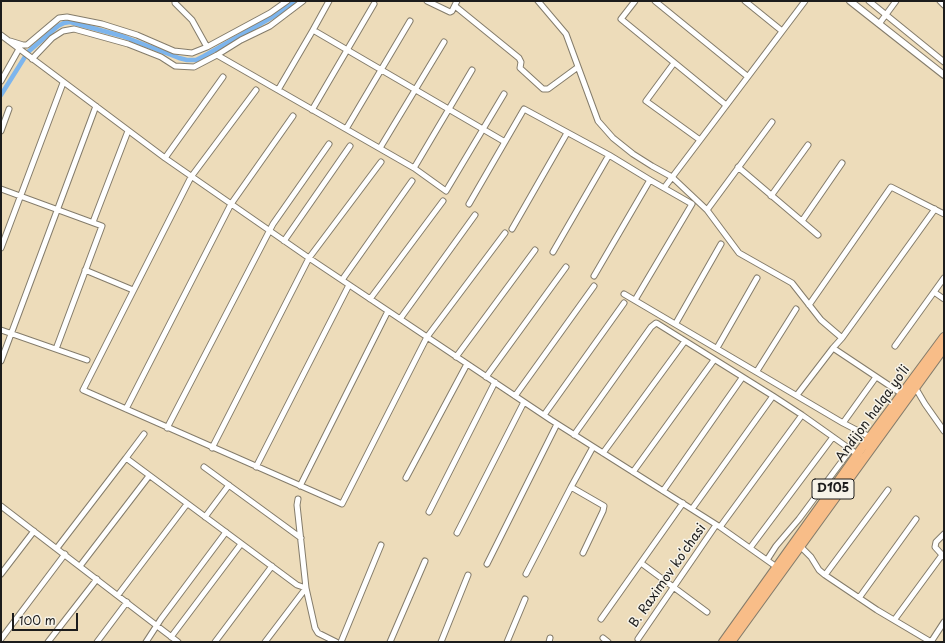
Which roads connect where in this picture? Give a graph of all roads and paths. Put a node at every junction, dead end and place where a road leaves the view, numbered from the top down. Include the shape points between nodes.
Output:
1 (175, 1) edge
2 (287, 1) edge
3 (303, 1) edge
4 (329, 1) edge
5 (427, 1) edge
6 (538, 1) edge
7 (635, 1) edge
8 (655, 1) edge
9 (745, 1) edge
10 (805, 1) edge
11 (850, 1) edge
12 (868, 1) edge
13 (896, 1) edge
14 (940, 1) edge
15 (374, 4) dead end
16 (456, 4) edge
17 (944, 4) edge
18 (885, 15) junction
19 (410, 21) dead end
20 (879, 24) junction
21 (313, 30) junction
22 (782, 32) junction
23 (1, 35) edge
24 (8, 41) junction
25 (444, 42) dead end
26 (207, 47) junction
27 (347, 49) junction
28 (20, 50) junction
29 (217, 55) junction
30 (30, 58) junction
31 (944, 62) edge
32 (674, 63) junction
33 (578, 67) junction
34 (382, 69) junction
35 (472, 70) dead end
36 (944, 75) edge
37 (747, 76) junction
38 (223, 77) dead end
39 (1, 81) edge
40 (63, 83) junction
41 (415, 89) junction
42 (256, 90) dead end
43 (278, 90) junction
44 (504, 94) dead end
45 (726, 105) junction
46 (96, 106) junction
47 (9, 109) dead end
48 (312, 110) junction
49 (449, 110) junction
50 (293, 116) dead end
51 (772, 122) dead end
52 (346, 129) junction
53 (483, 129) junction
54 (1, 131) edge
55 (128, 132) junction
56 (567, 132) junction
57 (700, 140) junction
58 (504, 142) junction
59 (329, 144) dead end
60 (808, 145) dead end
61 (350, 146) dead end
62 (380, 148) junction
63 (608, 155) junction
64 (165, 158) junction
65 (381, 162) dead end
66 (842, 164) dead end
67 (738, 167) junction
68 (414, 168) junction
69 (191, 176) junction
70 (672, 177) junction
71 (650, 180) junction
72 (412, 181) dead end
73 (664, 188) junction
74 (1, 189) edge
75 (20, 196) junction
76 (771, 196) junction
77 (443, 201) dead end
78 (231, 204) junction
79 (469, 204) dead end
80 (57, 209) junction
81 (935, 209) junction
82 (707, 210) junction
83 (944, 214) edge
84 (475, 215) dead end
85 (802, 221) junction
86 (93, 222) junction
87 (512, 229) dead end
88 (270, 231) junction
89 (505, 233) dead end
90 (818, 235) dead end
91 (284, 241) junction
92 (721, 244) dead end
93 (1, 248) edge
94 (535, 250) dead end
95 (553, 252) dead end
96 (309, 258) junction
97 (566, 267) dead end
98 (85, 270) junction
99 (594, 276) dead end
100 (757, 278) dead end
101 (944, 278) edge
102 (342, 280) junction
103 (349, 285) junction
104 (594, 286) dead end
105 (133, 290) junction
106 (934, 292) junction
107 (624, 294) dead end
108 (370, 299) junction
109 (944, 299) edge
110 (635, 300) junction
111 (624, 303) dead end
112 (809, 305) junction
113 (796, 309) dead end
114 (388, 311) junction
115 (400, 319) junction
116 (676, 323) junction
117 (1, 330) edge
118 (12, 334) junction
119 (427, 337) junction
120 (944, 337) edge
121 (842, 338) junction
122 (685, 341) junction
123 (895, 346) dead end
124 (717, 348) junction
125 (833, 348) junction
126 (944, 348) edge
127 (56, 349) junction
128 (456, 356) junction
129 (87, 360) dead end
130 (714, 360) junction
131 (1, 361) edge
132 (467, 364) junction
133 (757, 371) junction
134 (486, 377) junction
135 (876, 377) junction
136 (742, 378) junction
137 (495, 382) junction
138 (915, 387) junction
139 (902, 394) junction
140 (797, 395) junction
141 (515, 396) junction
142 (773, 396) junction
143 (524, 402) junction
144 (126, 409) junction
145 (544, 415) junction
146 (802, 415) junction
147 (843, 423) junction
148 (557, 424) junction
149 (167, 428) junction
150 (944, 431) edge
151 (144, 434) dead end
152 (574, 434) junction
153 (834, 437) junction
154 (870, 437) junction
155 (593, 447) junction
156 (212, 448) junction
157 (854, 452) junction
158 (603, 453) junction
159 (126, 458) junction
160 (204, 467) dead end
161 (256, 467) junction
162 (633, 472) junction
163 (149, 476) junction
164 (406, 478) dead end
165 (229, 485) junction
166 (300, 486) junction
167 (571, 488) junction
168 (888, 490) dead end
169 (663, 491) junction
170 (298, 499) dead end
171 (683, 503) junction
172 (187, 504) junction
173 (2, 507) edge
174 (692, 509) junction
175 (428, 512) dead end
176 (206, 517) junction
177 (916, 520) dead end
178 (718, 526) junction
179 (34, 530) junction
180 (226, 532) junction
181 (457, 533) dead end
182 (944, 534) edge
183 (300, 538) junction
184 (241, 544) junction
185 (381, 545) dead end
186 (800, 546) junction
187 (57, 548) junction
188 (750, 548) junction
189 (583, 553) dead end
190 (65, 554) junction
191 (943, 556) edge
192 (767, 560) junction
193 (425, 561) dead end
194 (640, 563) junction
195 (487, 564) dead end
196 (80, 566) junction
197 (272, 566) junction
198 (780, 569) junction
199 (1, 574) edge
200 (526, 574) dead end
201 (468, 575) dead end
202 (825, 575) junction
203 (97, 579) junction
204 (673, 587) junction
205 (306, 588) junction
206 (118, 595) junction
207 (525, 598) dead end
208 (859, 598) junction
209 (127, 602) junction
210 (707, 612) dead end
211 (601, 619) dead end
212 (895, 619) junction
213 (944, 622) edge
214 (158, 626) junction
215 (171, 637) junction
216 (603, 638) dead end
217 (1, 639) edge
218 (638, 639) dead end
219 (48, 642) edge
220 (97, 642) edge
221 (146, 642) edge
222 (178, 642) edge
223 (215, 642) edge
224 (265, 642) edge
225 (333, 642) edge
226 (341, 642) edge
227 (390, 642) edge
228 (441, 642) edge
229 (507, 642) edge
230 (608, 642) edge
231 (723, 642) edge
232 (731, 642) edge
233 (931, 642) edge

1 - 26 street via 192,20
2 - 26 street
3 - 29 street via 270,26
4 - 21 street
5 - 16 street via 450,12
6 - 33 street via 566,34
7 - 32 street via 621,19
8 - 37 street
9 - 22 street
10 - 22 street
11 - 20 street
12 - 18 street
13 - 18 street
14 - 17 street
15 - 27 street
16 - 33 street via 519,58 520,68 543,89 548,89
18 - 20 street
18 - 31 street
19 - 34 street
20 - 36 street
21 - 27 street
21 - 43 street
22 - 37 street
23 - 24 street
24 - 26 street via 27,45 59,18 67,17 138,35 174,51 192,54
24 - 28 street
25 - 41 street
27 - 34 street
27 - 48 street
28 - 30 street
28 - 39 street
29 - 30 street via 194,67 175,66 128,44 74,30 63,31
29 - 43 street
30 - 40 street
32 - 45 street
32 - 57 street via 646,101
33 - 70 street via 598,120 614,138 634,154
34 - 41 street
34 - 52 street
35 - 49 street
37 - 45 street
38 - 64 street
40 - 46 street
40 - 75 street
41 - 49 street
41 - 62 street
42 - 69 street
43 - 48 street
44 - 53 street
45 - 57 street
46 - 55 street
46 - 80 street
47 - 54 street
48 - 52 street
49 - 53 street
49 - 68 street
50 - 78 street
51 - 67 street
52 - 62 street
53 - 58 street
53 - 68 street via 446,191
55 - 64 street
55 - 86 street
56 - 58 street via 524,108
56 - 63 street
56 - 87 street
57 - 70 street
58 - 79 street
59 - 88 street
60 - 76 street
61 - 91 street
62 - 68 street
63 - 71 street
63 - 95 street
64 - 69 street
65 - 96 street
66 - 85 street
67 - 76 street
67 - 82 street
69 - 78 street
69 - 105 street
70 - 73 street
70 - 82 street
71 - 73 street
71 - 99 street
72 - 102 street
73 - 110 street via 692,204
74 - 75 street
75 - 80 street
75 - 93 street
76 - 85 street
77 - 108 street
78 - 88 street
78 - 144 street
80 - 86 street
80 - 118 street
81 - 83 street
81 - 112 street via 891,188
81 - 121 street
82 - 112 street via 739,253 792,283
84 - 115 street
85 - 90 street
86 - 98 street via 102,226
88 - 91 street
88 - 149 street
89 - 119 street
91 - 96 street
92 - 116 street
94 - 128 street
96 - 102 street
96 - 156 street
97 - 134 street
98 - 105 street
98 - 127 street
100 - 124 street
101 - 106 street
102 - 103 street
103 - 108 street
103 - 161 street
104 - 141 street
105 - 144 street via 83,390
106 - 109 street
106 - 123 street
107 - 110 street
108 - 114 street
110 - 116 street
111 - 145 street
112 - 121 street via 821,320
113 - 133 street
114 - 115 street
114 - 166 street
115 - 119 street
116 - 124 street
117 - 118 street
118 - 127 street
118 - 131 street
119 - 128 street
119 - 166 street via 342,504
120 - 139 highway, Andijon halqa yo‘li / D105
121 - 125 street
122 - 130 street
122 - 152 street via 656,323 651,327
122 - 158 street
124 - 133 street
125 - 135 street
125 - 140 street
126 - 138 highway, Andijon halqa yo‘li / D105
127 - 129 street
128 - 132 street
130 - 136 street
130 - 162 street
132 - 134 street
132 - 164 street
133 - 140 street
134 - 137 street
135 - 139 street
135 - 147 street
136 - 142 street
136 - 169 street
137 - 141 street
137 - 175 street
138 - 150 street
138 - 186 highway, Andijon halqa yo‘li / D105
139 - 154 highway, Andijon halqa yo‘li / D105
140 - 147 street
141 - 143 street
142 - 146 street
142 - 174 street
143 - 145 street
143 - 181 street
144 - 149 street
145 - 148 street
146 - 153 street
146 - 178 street, B. Raximov koʻchasi
147 - 154 street
148 - 152 street
148 - 195 street
149 - 156 street
151 - 159 street
152 - 155 street
153 - 157 street
153 - 188 street
154 - 157 highway, Andijon halqa yo‘li / D105
155 - 158 street
155 - 167 street
156 - 161 street
157 - 192 street
157 - 198 highway, Andijon halqa yo‘li / D105
158 - 162 street
159 - 163 street
159 - 187 street
160 - 165 street
161 - 166 street
162 - 169 street
163 - 172 street
163 - 196 street
165 - 176 street
165 - 183 street
167 - 189 street via 604,506
167 - 200 street
168 - 202 street
169 - 171 street
170 - 183 street
171 - 174 street
171 - 194 street
172 - 176 street
172 - 206 street
173 - 179 street
174 - 178 street
176 - 180 street
177 - 208 street
178 - 188 street
178 - 204 street, B. Raximov koʻchasi
179 - 187 street
179 - 199 street
180 - 184 street
180 - 214 street
182 - 191 street via 934,547
183 - 205 street
184 - 197 street
184 - 215 street
185 - 226 street
186 - 198 highway, Andijon halqa yo‘li / D105
186 - 202 street
187 - 190 street
188 - 192 street
190 - 196 street
190 - 217 street
191 - 212 street
192 - 198 street
193 - 227 street
194 - 204 street
194 - 211 street
196 - 203 street
197 - 205 street via 297,585
197 - 223 street
198 - 231 highway, Andijon halqa yo‘li / D105
198 - 232 highway, Andijon halqa yo‘li / D105
201 - 228 street
202 - 208 street
203 - 206 street
203 - 219 street
204 - 210 street
204 - 218 street, B. Raximov koʻchasi
205 - 224 street
205 - 225 street via 315,628 318,633
206 - 209 street
207 - 229 street
208 - 212 street
209 - 214 street
209 - 220 street
212 - 233 street
213 - 233 street
214 - 215 street
214 - 221 street
215 - 222 street
216 - 230 street

